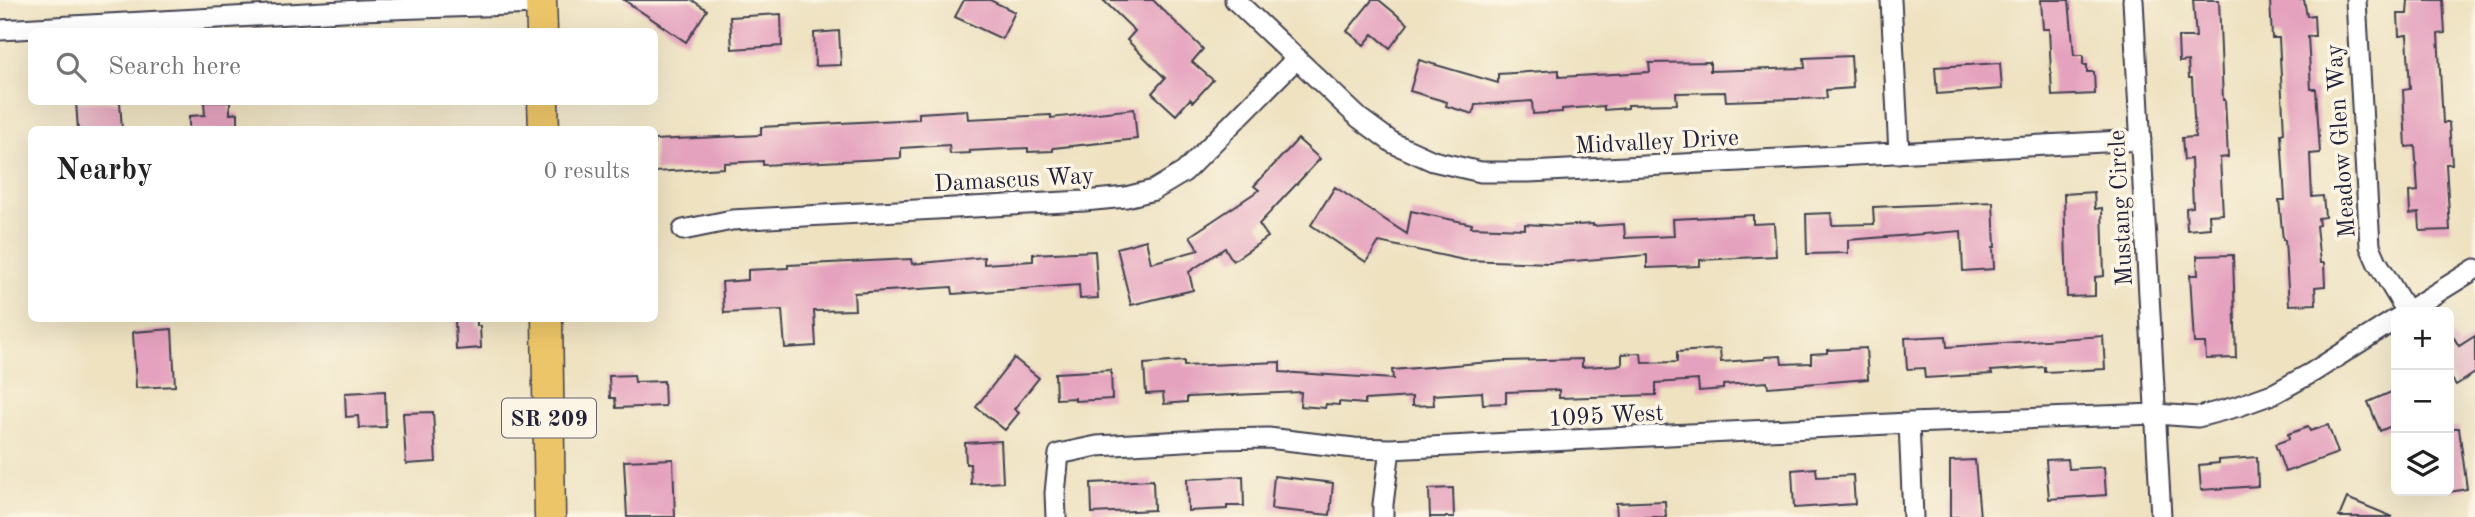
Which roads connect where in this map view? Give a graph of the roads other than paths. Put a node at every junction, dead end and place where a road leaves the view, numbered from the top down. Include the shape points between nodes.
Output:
1 (1235, 0) edge
2 (1891, 0) edge
3 (2133, 0) edge
4 (2356, 0) edge
5 (542, 12) edge
6 (28, 28) edge
7 (36, 28) edge
8 (0, 30) edge
9 (1297, 58) junction
10 (543, 105) edge
11 (544, 126) edge
12 (2141, 140) junction
13 (1899, 153) junction
14 (683, 230) dead end
15 (2475, 269) edge
16 (2404, 307) edge
17 (2415, 307) edge
18 (547, 322) edge
19 (2391, 322) edge
20 (2156, 414) junction
21 (1909, 423) junction
22 (1390, 449) junction
23 (550, 517) edge
24 (1056, 517) edge
25 (1383, 517) edge
26 (1913, 517) edge
27 (2161, 517) edge

1 - 9 street, Midvalley Drive
2 - 13 street
3 - 12 street, Mustang Circle
4 - 16 street, Meadow Glen Way via 2371,246
5 - 7 street via 361,10
6 - 8 street
9 - 13 street, Midvalley Drive via 1359,118 1393,143 1433,161 1481,172
9 - 14 street, Damascus Way via 1184,172 1154,190 1084,201 732,220
10 - 11 main road
12 - 13 street, Midvalley Drive
12 - 20 street, Mustang Circle
15 - 17 street
18 - 23 main road, SR 209
19 - 20 street, 1095 West via 2275,393 2198,417
20 - 21 street, 1095 West
20 - 27 street, Mustang Circle
21 - 22 street, 1095 West
21 - 26 street
22 - 24 street, 1095 West via 1268,438 1097,446 1059,454
22 - 25 street

